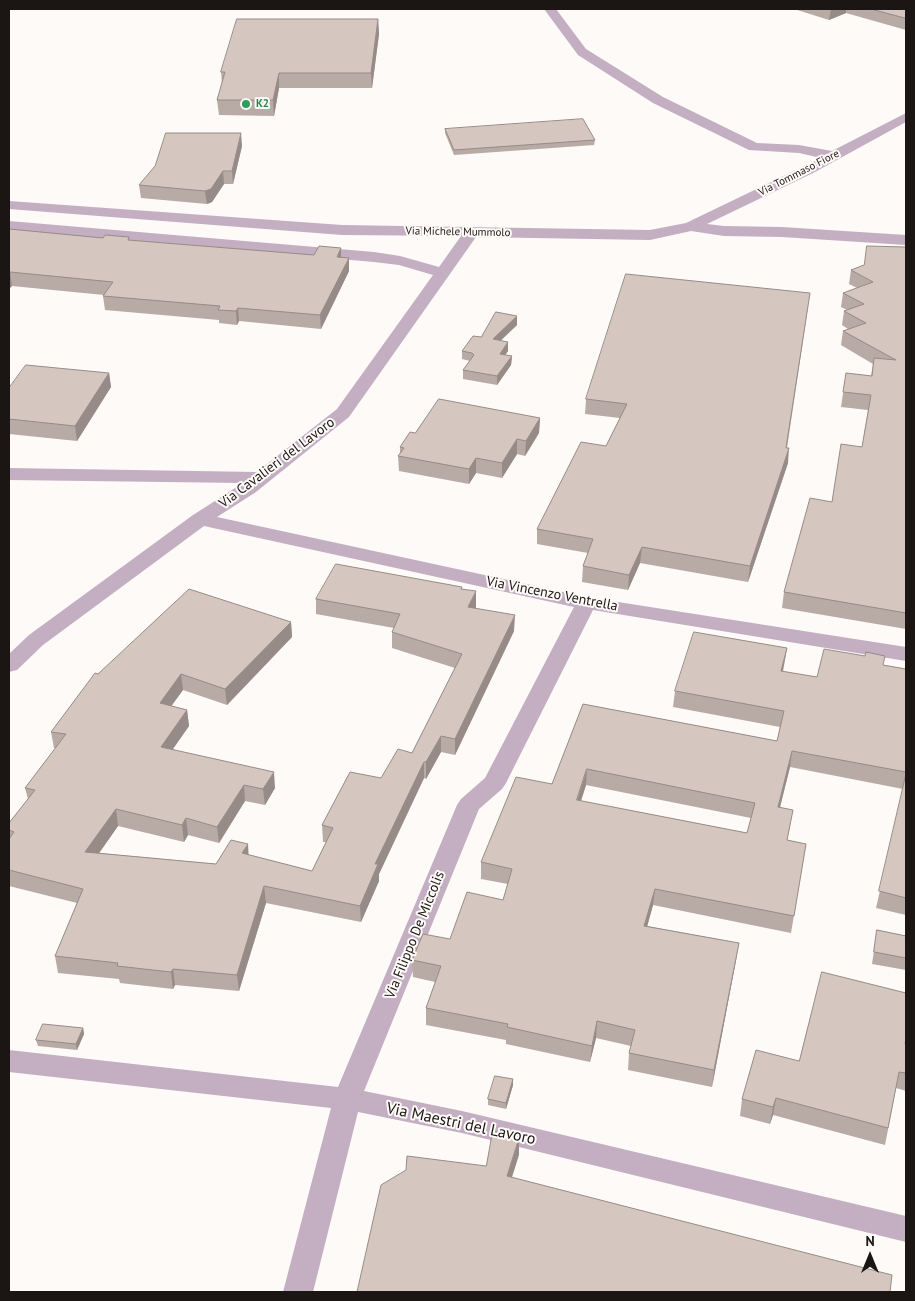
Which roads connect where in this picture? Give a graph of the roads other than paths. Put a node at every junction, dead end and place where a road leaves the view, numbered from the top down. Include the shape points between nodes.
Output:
1 (550, 9) edge
2 (906, 117) edge
3 (834, 156) junction
4 (9, 205) edge
5 (9, 225) edge
6 (691, 226) junction
7 (472, 232) junction
8 (906, 240) edge
9 (443, 273) junction
10 (9, 474) edge
11 (262, 478) junction
12 (200, 519) junction
13 (586, 603) junction
14 (906, 654) edge
15 (9, 665) edge
16 (9, 1061) edge
17 (347, 1099) junction
18 (906, 1229) edge
19 (298, 1292) edge

1 - 3 street via 582,52 658,100 754,147 799,149
2 - 3 street, Via Tommaso Fiore
3 - 6 street, Via Tommaso Fiore
4 - 7 street, Via Michele Mummolo via 342,230
5 - 9 street via 365,256 400,261
6 - 7 street, Via Michele Mummolo via 650,235
6 - 8 street, Via Michele Mummolo via 724,231
7 - 9 street, Via Cavalieri del Lavoro
9 - 11 street, Via Cavalieri del Lavoro via 343,413
10 - 11 street
11 - 12 street, Via Cavalieri del Lavoro
12 - 13 street, Via Vincenzo Ventrella
12 - 15 street, Via Cavalieri del Lavoro via 36,640
13 - 14 street, Via Vincenzo Ventrella
13 - 17 street, Via Filippo De Miccolis via 494,783 469,805
16 - 17 street, Via Maestri del Lavoro
17 - 18 street, Via Maestri del Lavoro via 462,1122
17 - 19 street, Via Filippo De Miccolis

